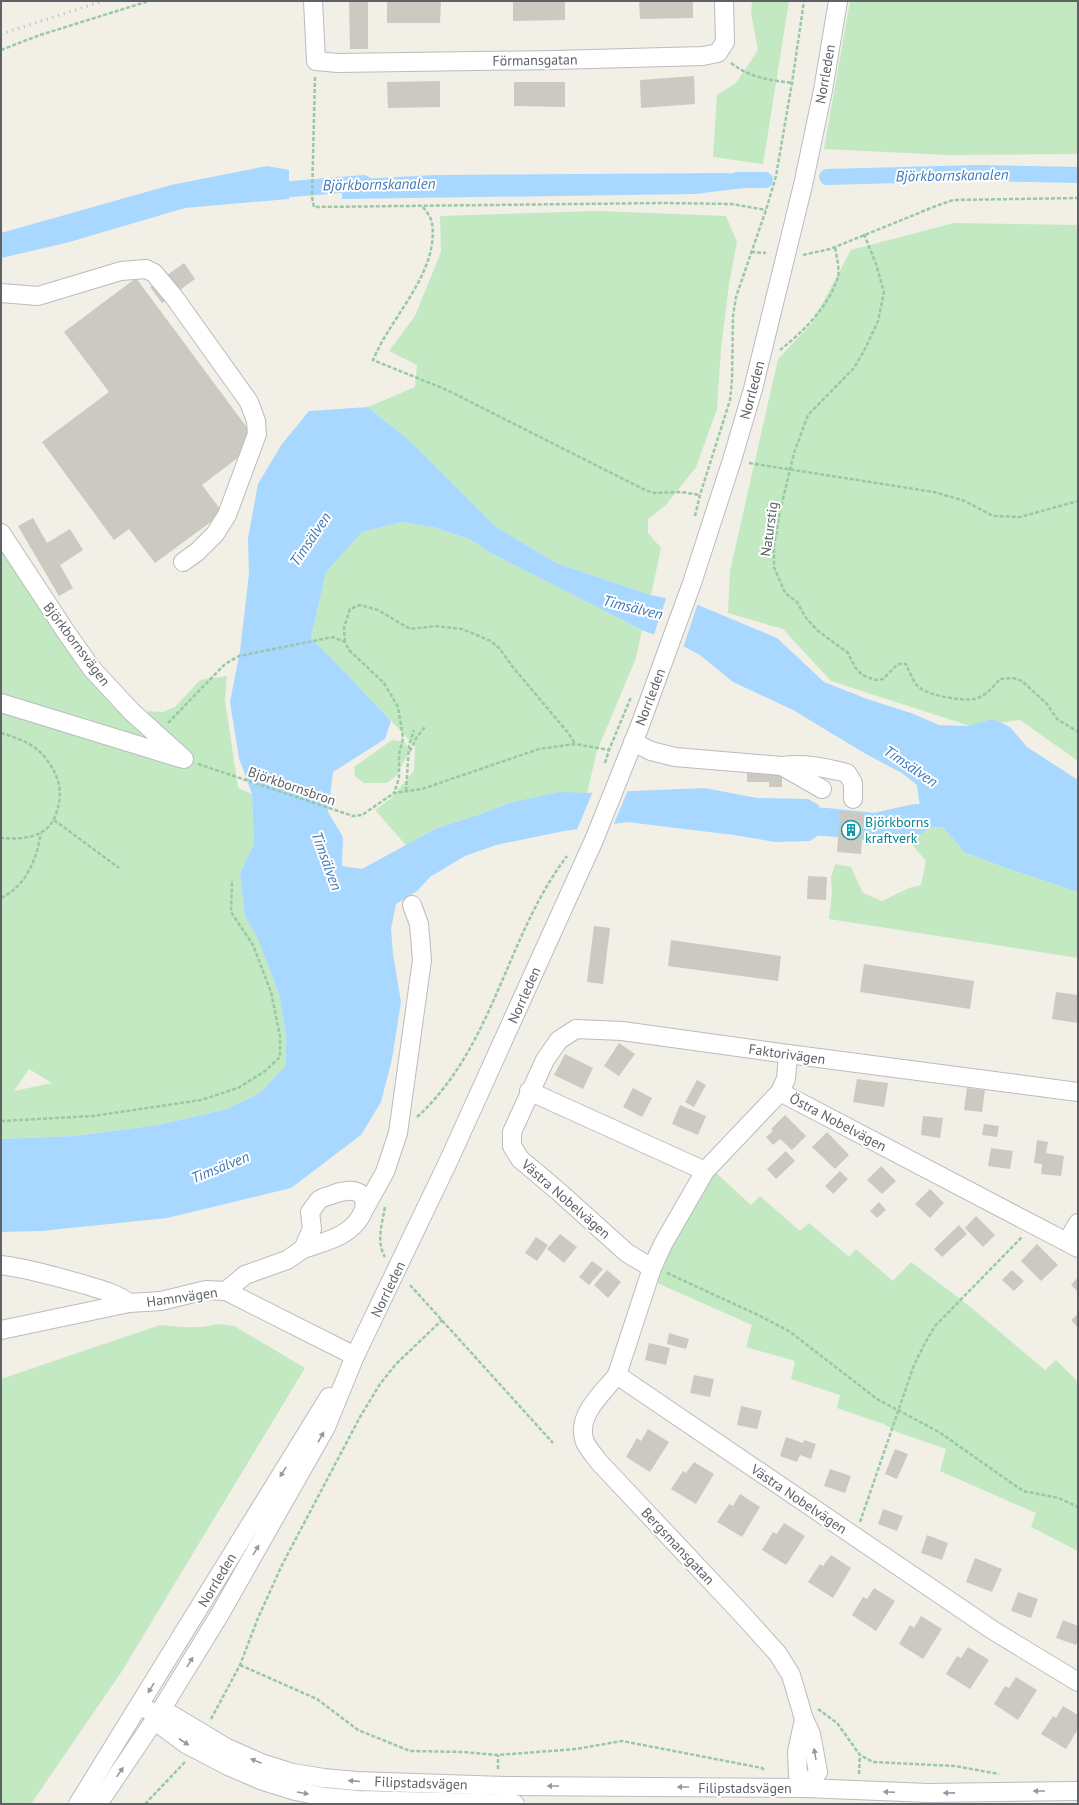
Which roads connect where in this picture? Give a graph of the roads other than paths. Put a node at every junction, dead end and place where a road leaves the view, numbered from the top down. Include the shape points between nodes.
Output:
1 (313, 1) edge
2 (838, 1) edge
3 (724, 10) edge
4 (1, 293) edge
5 (1, 533) edge
6 (182, 562) dead end
7 (1, 704) edge
8 (633, 742) junction
9 (782, 766) junction
10 (822, 789) dead end
11 (852, 799) dead end
12 (412, 905) dead end
13 (788, 1054) junction
14 (529, 1091) junction
15 (780, 1092) junction
16 (1078, 1092) edge
17 (705, 1171) junction
18 (365, 1208) junction
19 (1078, 1223) edge
20 (1072, 1245) edge
21 (303, 1248) junction
22 (1, 1265) edge
23 (652, 1268) junction
24 (226, 1291) junction
25 (129, 1303) junction
26 (1, 1330) edge
27 (355, 1356) junction
28 (617, 1375) junction
29 (1078, 1682) edge
30 (140, 1706) junction
31 (158, 1715) junction
32 (1078, 1791) edge
33 (806, 1796) edge
34 (78, 1804) edge
35 (98, 1804) edge
36 (515, 1804) edge

1 - 3 street, Förmansgatan via 316,61 338,63 703,56 718,53 725,42
2 - 8 street, Norrleden via 803,185 759,367 692,583
4 - 6 street via 38,296 121,271 146,269 154,273 174,297 249,402 256,421 257,434 227,515 215,534 197,552
5 - 7 street, Björkbornsvägen via 92,669 132,712 184,760
8 - 9 street via 651,751 675,757
8 - 27 street, Norrleden via 594,840 446,1167
9 - 10 street
9 - 11 street via 818,767 847,774 853,783
12 - 18 street via 419,924 422,960 398,1133 385,1172
13 - 14 street, Faktorivägen via 622,1031 576,1029 559,1040
13 - 15 street via 786,1079
13 - 16 street, Faktorivägen
14 - 17 street
14 - 23 street, Västra Nobelvägen via 512,1132 512,1146 520,1159 627,1253
15 - 17 street, Östra Nobelvägen
15 - 20 street, Östra Nobelvägen
17 - 23 street
18 - 21 street via 355,1224 345,1233
18 - 21 street via 364,1198 360,1193 346,1190 320,1200 310,1212 312,1229
19 - 20 street
21 - 24 street via 287,1260 244,1275
22 - 25 street, Hamnvägen via 63,1278 119,1296
23 - 28 street
24 - 25 street, Hamnvägen via 206,1290 161,1301
24 - 27 street, Hamnvägen
25 - 26 street
27 -> 30 street, Norrleden
31 -> 27 street, Norrleden via 220,1614 326,1427
28 - 29 street, Västra Nobelvägen via 994,1631
28 - 33 street, Bergsmansgatan via 590,1408 582,1425 585,1442 599,1462 778,1654 790,1675 811,1734 818,1772
30 - 31 street
30 - 34 street, Norrleden
33 -> 31 street, Filipstadsvägen via 782,1788 504,1786 364,1782 324,1778 293,1773 262,1763 227,1748 172,1715
35 -> 31 street, Norrleden
31 -> 36 street, Filipstadsvägen via 163,1728 186,1744 228,1766 295,1791 358,1800
32 -> 33 street, Filipstadsvägen

